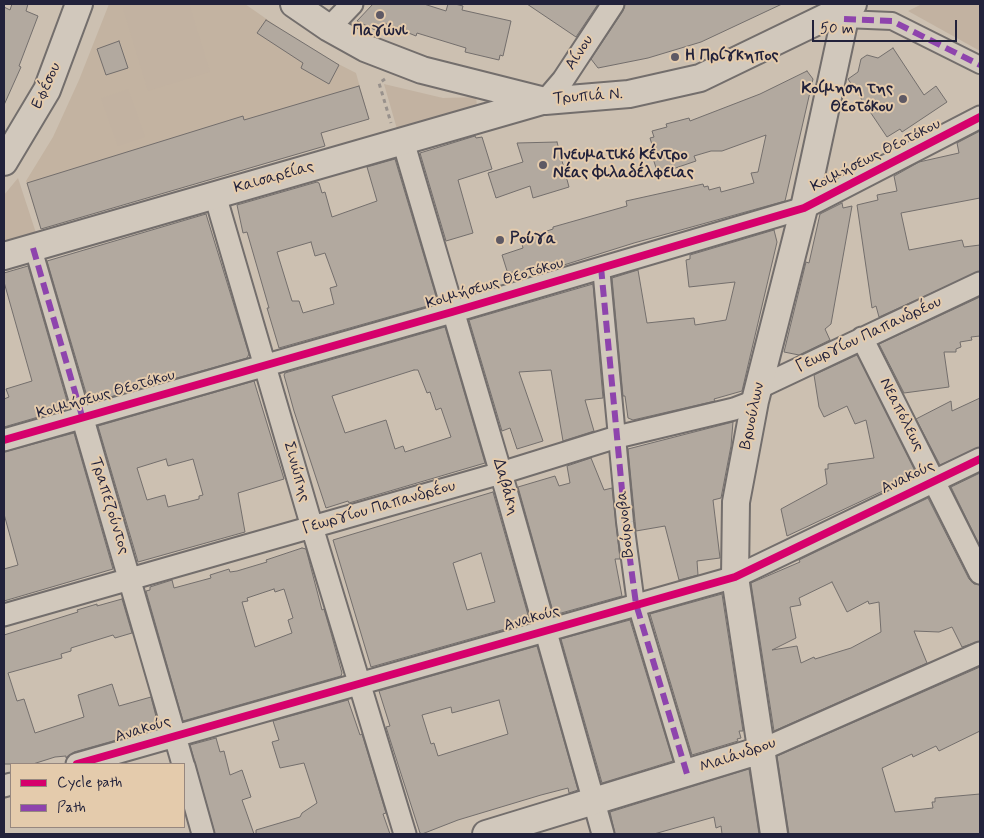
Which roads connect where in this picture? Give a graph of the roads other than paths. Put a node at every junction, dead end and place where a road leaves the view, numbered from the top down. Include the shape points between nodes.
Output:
1 (79, 4) edge
2 (294, 4) edge
3 (352, 4) edge
4 (613, 4) edge
5 (848, 8) edge
6 (329, 28) junction
7 (980, 65) edge
8 (545, 100) junction
9 (980, 117) edge
10 (400, 142) junction
11 (4, 162) edge
12 (215, 195) junction
13 (804, 208) junction
14 (33, 248) junction
15 (4, 256) edge
16 (600, 267) junction
17 (980, 283) edge
18 (452, 312) junction
19 (862, 338) junction
20 (265, 364) junction
21 (756, 394) junction
22 (82, 416) junction
23 (617, 437) junction
24 (4, 440) edge
25 (980, 460) edge
26 (501, 474) junction
27 (934, 481) junction
28 (312, 527) junction
29 (980, 573) edge
30 (735, 577) junction
31 (130, 578) junction
32 (636, 604) junction
33 (4, 615) edge
34 (546, 629) junction
35 (980, 653) edge
36 (359, 683) junction
37 (175, 735) junction
38 (761, 750) junction
39 (80, 763) edge
40 (182, 763) edge
41 (185, 772) edge
42 (686, 774) junction
43 (594, 802) junction
44 (203, 834) edge
45 (405, 834) edge
46 (486, 834) edge
47 (603, 834) edge
48 (774, 834) edge

1 - 11 street, Εφέσου via 47,90
2 - 6 street, Τρυπιά Ν.
3 - 6 street
4 - 8 street, Αίνου via 563,80
5 - 7 street via 892,21
5 - 8 street, Τρυπιά Ν. via 700,78 630,94
5 - 13 street, Βρυούλων
6 - 8 street, Τρυπιά Ν. via 365,48 422,70
8 - 10 street, Καισαρείας
9 - 13 street, Κοιμήσεως Θεοτόκου
10 - 12 street, Καισαρείας
10 - 18 street, Δαβάκη
12 - 14 street, Καισαρείας
12 - 20 street, Σινώπης
13 - 16 street, Κοιμήσεως Θεοτόκου
13 - 21 street, Βρυούλων
14 - 15 street, Καισαρείας
14 - 22 street, Τραπεζούντος
16 - 18 street, Κοιμήσεως Θεοτόκου
16 - 23 street, Βούρνοβα
17 - 19 street, Γεωργίου Παπανδρέου
18 - 20 street, Κοιμήσεως Θεοτόκου
18 - 26 street, Δαβάκη
19 - 21 street, Γεωργίου Παπανδρέου
19 - 27 street, Νεαπόλεως
20 - 22 street, Κοιμήσεως Θεοτόκου
20 - 28 street, Σινώπης
21 - 23 street, Γεωργίου Παπανδρέου via 734,409
21 - 30 street, Βρυούλων via 736,502
22 - 24 street, Κοιμήσεως Θεοτόκου
22 - 31 street, Τραπεζούντος
23 - 26 street, Γεωργίου Παπανδρέου
23 - 32 street, Βούρνοβα
25 - 27 street, Ανακούς
26 - 28 street, Γεωργίου Παπανδρέου
26 - 34 street, Δαβάκη
27 - 29 street, Νεαπόλεως
27 - 30 street, Ανακούς
28 - 31 street, Γεωργίου Παπανδρέου
28 - 36 street, Σινώπης
30 - 32 street, Ανακούς
30 - 38 street, Βρυούλων
31 - 33 street, Γεωργίου Παπανδρέου
31 - 37 street, Τραπεζούντος
32 - 34 street, Ανακούς
32 - 42 street, Βούρνοβα
34 - 36 street, Ανακούς
34 - 43 street, Δαβάκη
35 - 38 street, Μαιάνδρου
36 - 37 street, Ανακούς
36 - 45 street, Σινώπης
37 - 39 street, Ανακούς
37 - 40 street, Τραπεζούντος
38 - 42 street, Μαιάνδρου
38 - 48 street, Βρυούλων
41 - 44 street, Τραπεζούντος
42 - 43 street, Μαιάνδρου
43 - 46 street, Μαιάνδρου
43 - 47 street, Δαβάκη

